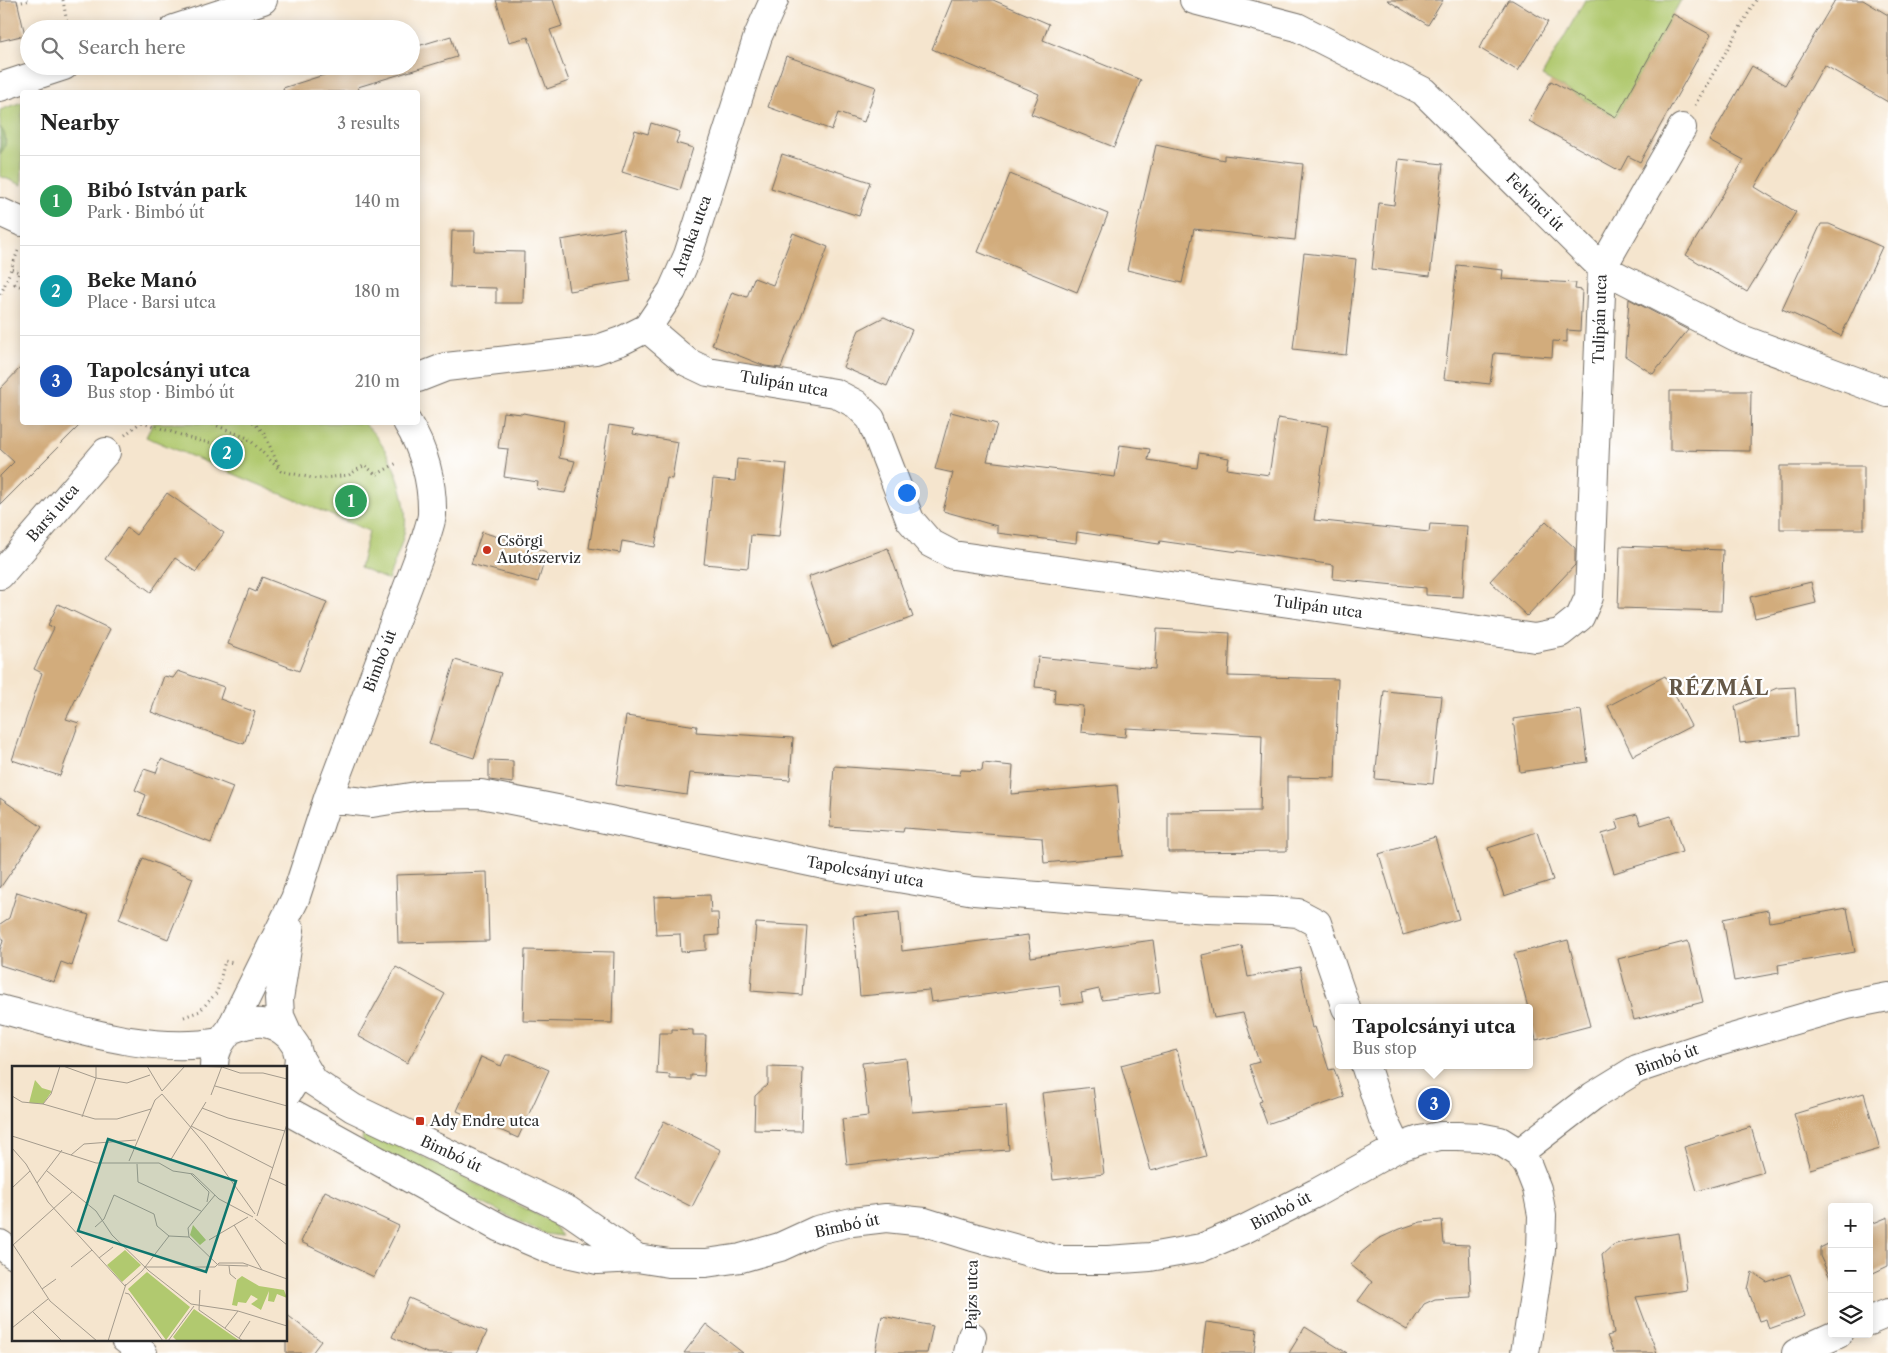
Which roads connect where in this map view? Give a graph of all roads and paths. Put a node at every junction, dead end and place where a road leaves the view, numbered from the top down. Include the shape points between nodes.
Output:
1 (31, 0) edge
2 (63, 0) edge
3 (263, 0) edge
4 (774, 0) edge
5 (1194, 0) edge
6 (1756, 0) edge
7 (17, 3) dead end
8 (66, 20) edge
9 (202, 20) edge
10 (37, 75) edge
11 (0, 87) edge
12 (1682, 128) joint
13 (0, 212) edge
14 (20, 221) edge
15 (18, 251) dead end
16 (1602, 268) junction
17 (11, 269) junction
18 (20, 287) edge
19 (1, 294) edge
20 (646, 328) junction
21 (420, 377) edge
22 (1888, 393) edge
23 (151, 425) edge
24 (215, 425) edge
25 (256, 425) edge
26 (408, 425) edge
27 (250, 440) junction
28 (420, 448) junction
29 (106, 452) dead end
30 (281, 471) junction
31 (0, 574) edge
32 (328, 798) junction
33 (295, 899) junction
34 (261, 970) junction
35 (1888, 997) edge
36 (1345, 1004) edge
37 (0, 1009) edge
38 (175, 1020) dead end
39 (140, 1043) junction
40 (221, 1046) edge
41 (294, 1047) junction
42 (201, 1066) edge
43 (1366, 1069) edge
44 (288, 1092) edge
45 (288, 1111) edge
46 (1397, 1148) junction
47 (1519, 1153) junction
48 (973, 1237) junction
49 (0, 1244) edge
50 (12, 1253) edge
51 (637, 1258) junction
52 (1888, 1313) edge
53 (1873, 1319) edge
54 (1829, 1338) edge
55 (126, 1340) edge
56 (970, 1345) edge
57 (143, 1353) edge
58 (1525, 1353) edge
59 (1796, 1353) edge

1 - 7 path
2 - 8 path
3 - 9 street
4 - 20 street, Aranka utca via 758,36 688,255 672,291
5 - 16 street, Felvinci út via 1297,27 1423,91
6 - 12 path
10 - 11 street
12 - 16 street, Tulipán utca
13 - 14 street
15 - 17 path
16 - 20 street, Tulipán utca via 1589,598 1580,617 1560,633 1536,638 953,555 930,543 910,520 871,419 856,404 835,393 708,372 687,362
16 - 22 street, Felvinci út via 1736,337
17 - 18 path via 18,272 15,284
17 - 19 path
20 - 21 street, Aranka utca via 595,350 446,367
23 - 27 path via 200,441 228,445
24 - 27 path
25 - 30 path via 264,433
26 - 28 street, Bimbó út
27 - 30 path
28 - 30 path via 376,476 365,465 349,475 317,479
28 - 32 street, Bimbó út via 431,492 432,516
29 - 31 street, Barsi utca
32 - 33 street, Bimbó út
32 - 36 street, Tapolcsányi utca via 372,803 423,795 481,794 834,867 974,891 1298,913 1317,923
33 - 34 street, Bimbó út
33 - 41 street, Bimbó út via 279,999 280,1016
34 - 38 path via 225,961 217,992 200,1011
34 - 40 street, Bimbó út
35 - 47 street, Bimbó út via 1847,1005 1637,1068 1593,1096
37 - 39 street
39 - 40 street
39 - 42 street
40 - 41 street, Bimbó út via 256,1022 280,1029
41 - 44 street via 297,1078
41 - 51 street, Bimbó út via 314,1082 353,1108 569,1211
43 - 46 street via 1382,1119
45 - 51 street, Bimbó út via 500,1228 550,1249 598,1260
46 - 47 street, Bimbó út via 1440,1136 1458,1136 1500,1141
46 - 48 street, Bimbó út via 1316,1193 1200,1248 1150,1257 1058,1260
47 - 58 street via 1534,1182 1542,1215 1541,1250
48 - 51 street, Bimbó út via 925,1222 886,1218 817,1230 780,1247 741,1258 706,1263 669,1263
48 - 56 path, Pajzs utca
49 - 50 street
52 - 53 street
54 - 59 street
55 - 57 street

